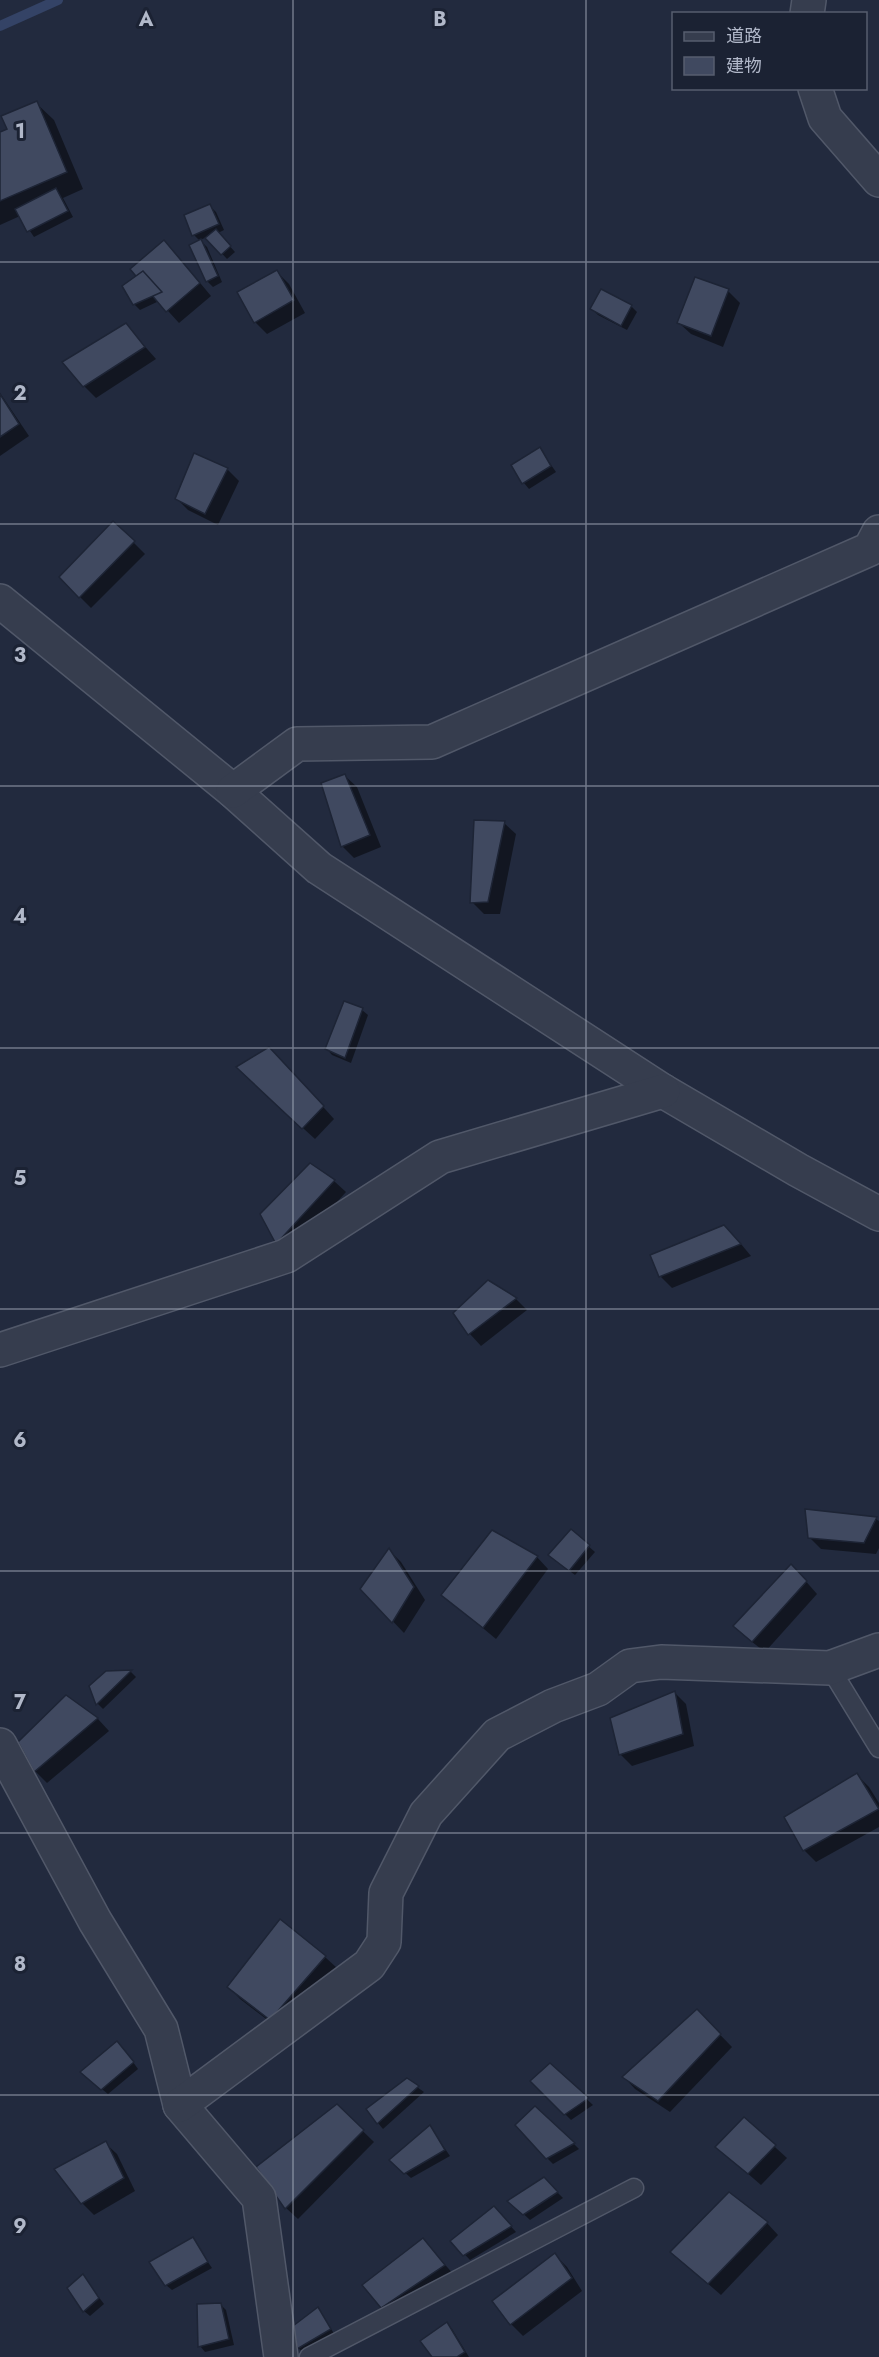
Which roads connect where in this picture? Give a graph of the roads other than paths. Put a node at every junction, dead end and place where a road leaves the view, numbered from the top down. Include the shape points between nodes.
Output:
1 (816, 90) edge
2 (879, 180) edge
3 (879, 532) edge
4 (0, 601) edge
5 (233, 791) junction
6 (663, 1091) junction
7 (879, 1214) edge
8 (0, 1350) edge
9 (879, 1650) edge
10 (830, 1668) junction
11 (0, 1745) edge
12 (879, 1748) edge
13 (180, 2105) junction
14 (634, 2188) dead end
15 (285, 2356) edge

1 - 2 street via 825,118
3 - 5 street via 870,549 432,742 297,744
4 - 5 street
5 - 6 street via 319,868
6 - 7 street
6 - 8 street via 440,1157 286,1256
9 - 10 street
10 - 12 lane
10 - 13 street via 661,1662 630,1666 598,1689 553,1706 496,1735 426,1814 386,1893 384,1942 369,1965
11 - 13 street via 95,1921 160,2029
13 - 15 street via 259,2198
14 - 15 lane

